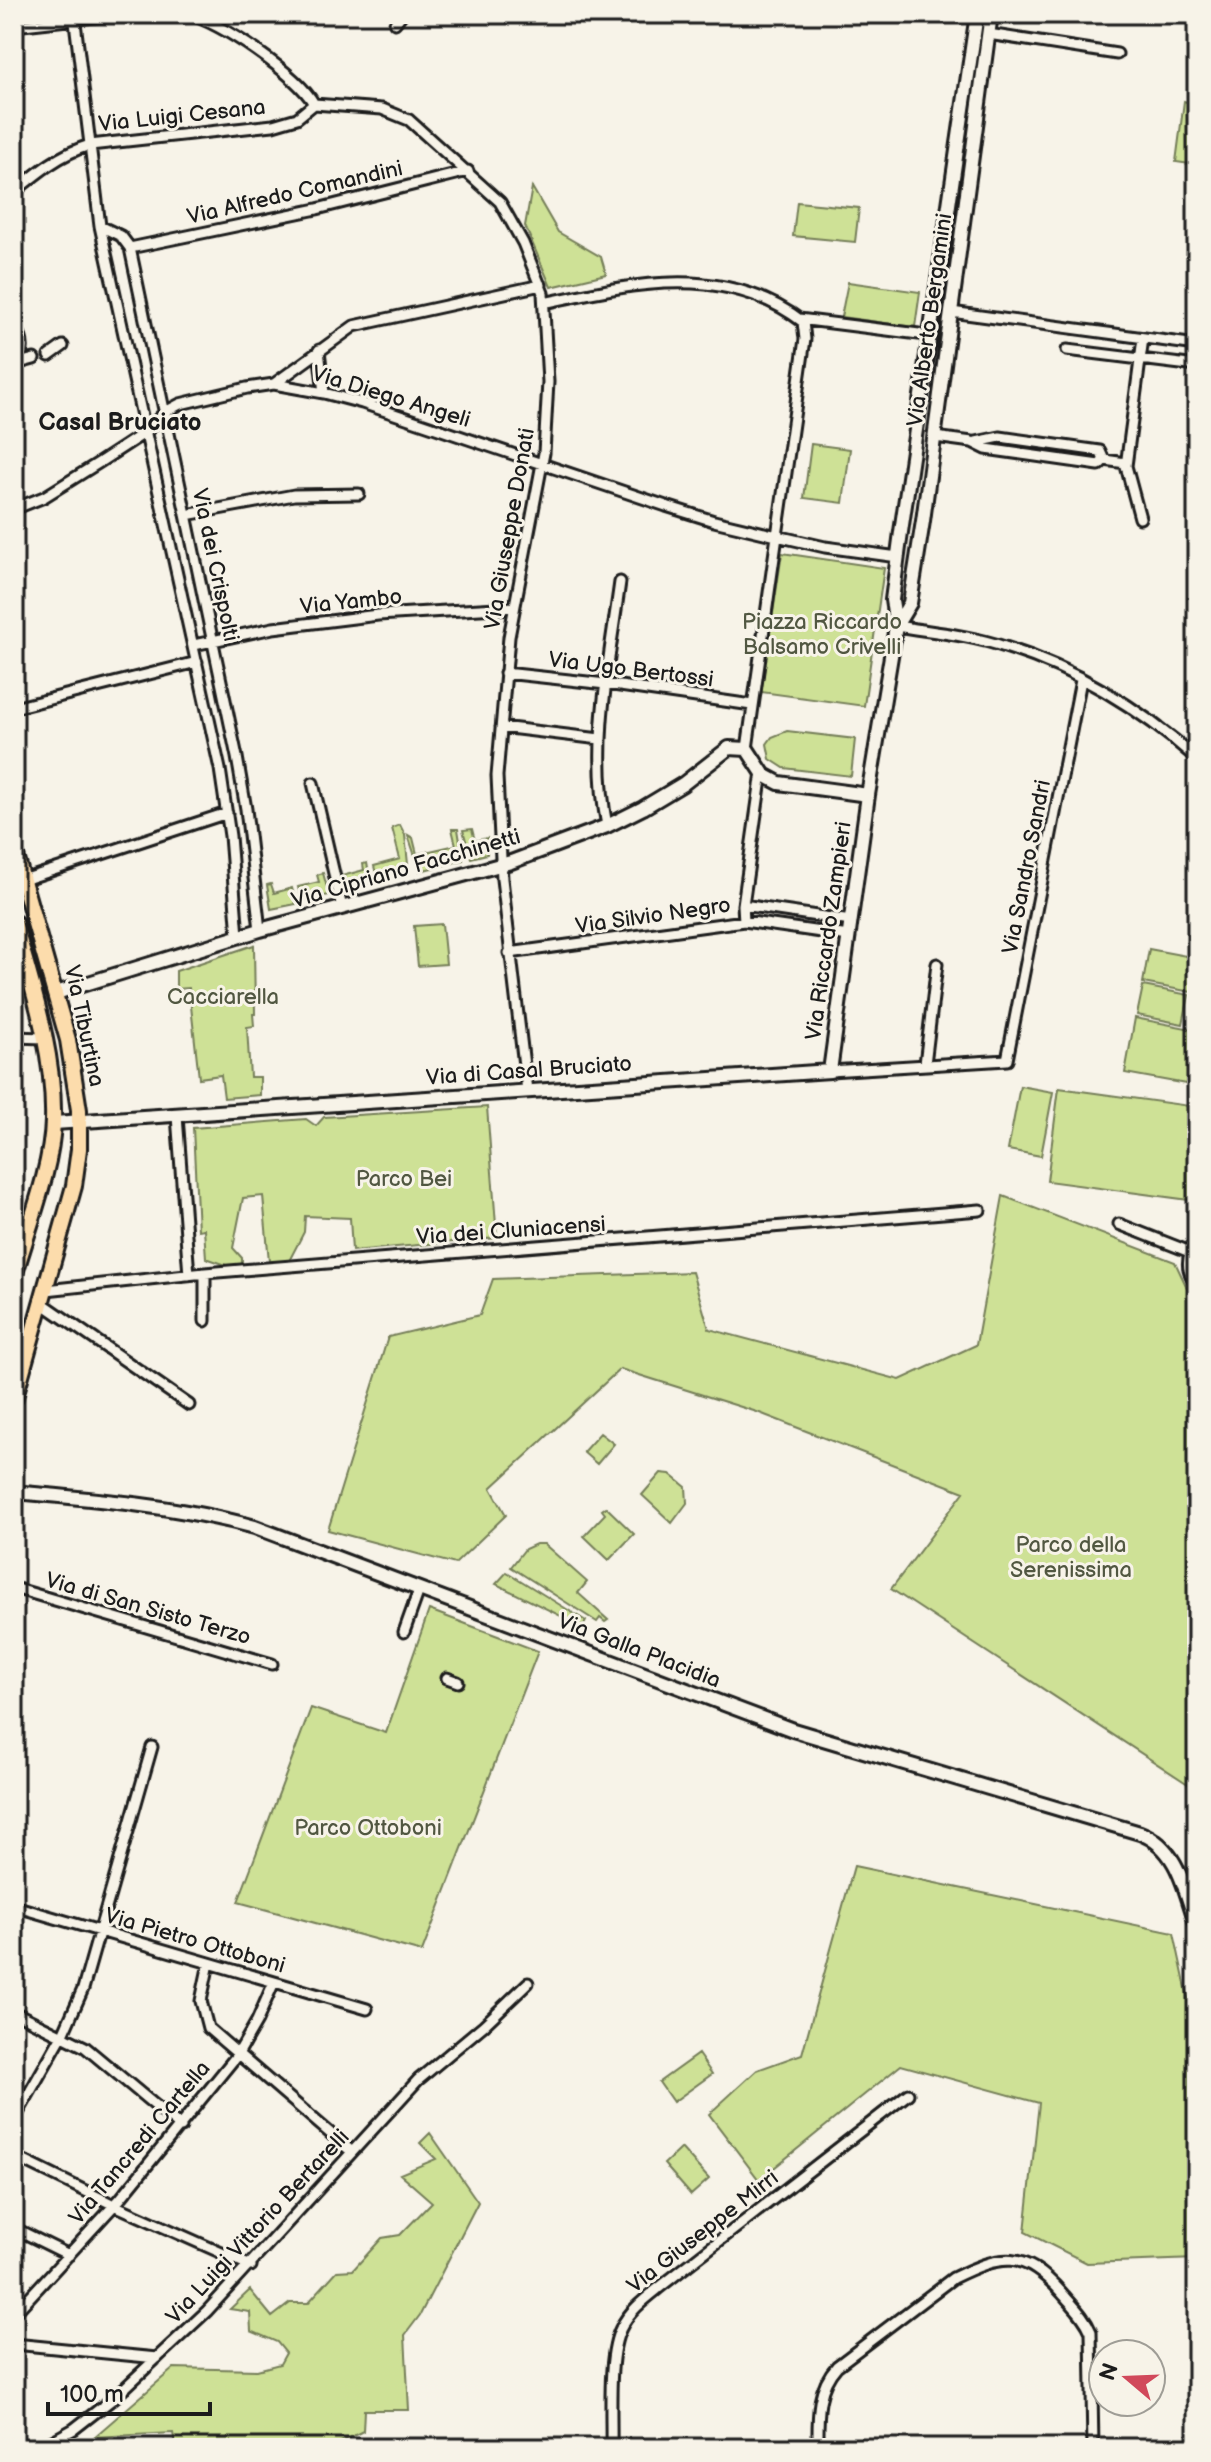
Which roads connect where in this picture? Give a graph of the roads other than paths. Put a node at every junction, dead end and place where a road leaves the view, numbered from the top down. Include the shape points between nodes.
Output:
1 (121, 14) edge
2 (187, 14) edge
3 (991, 14) edge
4 (74, 16) edge
5 (976, 16) edge
6 (14, 26) edge
7 (988, 34) junction
8 (1117, 54) dead end
9 (314, 104) junction
10 (90, 145) junction
11 (468, 171) junction
12 (14, 192) edge
13 (100, 226) junction
14 (130, 248) junction
15 (541, 285) junction
16 (544, 303) junction
17 (933, 309) junction
18 (951, 312) junction
19 (799, 319) junction
20 (14, 323) edge
21 (919, 334) dead end
22 (1143, 338) junction
23 (1197, 345) edge
24 (63, 346) dead end
25 (319, 350) junction
26 (1067, 350) dead end
27 (49, 356) dead end
28 (34, 359) dead end
29 (1141, 359) junction
30 (1197, 366) edge
31 (16, 367) edge
32 (274, 384) junction
33 (324, 393) junction
34 (165, 412) junction
35 (146, 432) junction
36 (935, 437) junction
37 (1126, 463) junction
38 (542, 464) junction
39 (359, 494) dead end
40 (14, 509) edge
41 (186, 515) junction
42 (1140, 518) dead end
43 (777, 536) junction
44 (898, 557) junction
45 (620, 582) dead end
46 (514, 607) junction
47 (896, 626) junction
48 (213, 642) junction
49 (194, 645) junction
50 (197, 662) junction
51 (505, 673) junction
52 (1081, 680) junction
53 (606, 684) junction
54 (752, 705) junction
55 (14, 708) edge
56 (501, 727) junction
57 (600, 739) junction
58 (747, 749) junction
59 (1197, 759) edge
60 (762, 772) junction
61 (313, 783) dead end
62 (868, 795) junction
63 (227, 813) junction
64 (607, 826) junction
65 (14, 849) edge
66 (501, 866) junction
67 (23, 880) junction
68 (743, 905) junction
69 (342, 908) junction
70 (744, 921) junction
71 (851, 921) junction
72 (14, 922) edge
73 (260, 930) junction
74 (238, 936) junction
75 (849, 936) junction
76 (18, 952) edge
77 (509, 953) junction
78 (937, 964) dead end
79 (56, 993) junction
80 (14, 1037) edge
81 (44, 1038) junction
82 (1007, 1060) joint
83 (73, 1063) junction
84 (925, 1064) junction
85 (49, 1066) junction
86 (830, 1071) junction
87 (527, 1091) junction
88 (177, 1116) junction
89 (79, 1122) junction
90 (54, 1123) junction
91 (980, 1210) dead end
92 (1119, 1224) dead end
93 (1197, 1241) edge
94 (1190, 1252) junction
95 (205, 1273) junction
96 (189, 1275) junction
97 (14, 1277) edge
98 (1197, 1285) edge
99 (44, 1297) junction
100 (205, 1321) dead end
101 (14, 1400) edge
102 (189, 1405) dead end
103 (14, 1492) edge
104 (14, 1588) edge
105 (419, 1590) junction
106 (404, 1632) dead end
107 (272, 1664) dead end
108 (152, 1747) dead end
109 (1192, 1893) edge
110 (14, 1906) edge
111 (1197, 1926) edge
112 (101, 1932) junction
113 (209, 1963) junction
114 (274, 1982) junction
115 (528, 1983) dead end
116 (367, 2009) dead end
117 (14, 2012) edge
118 (62, 2036) junction
119 (238, 2054) junction
120 (908, 2094) dead end
121 (14, 2120) edge
122 (181, 2127) junction
123 (352, 2152) junction
124 (14, 2156) edge
125 (114, 2205) junction
126 (14, 2228) edge
127 (69, 2255) junction
128 (251, 2266) junction
129 (14, 2314) edge
130 (14, 2344) edge
131 (157, 2358) junction
132 (40, 2448) edge
133 (611, 2448) edge
134 (818, 2448) edge
135 (1093, 2448) edge

1 - 4 street
2 - 9 street via 219,27 263,57 295,80
3 - 7 street, Via Alberto Bergamini
4 - 6 street
4 - 10 street, Via dei Crispolti
5 - 17 street, Via Alberto Bergamini
7 - 8 street
7 - 18 street, Via Alberto Bergamini
9 - 10 street, Via Luigi Cesana via 288,122
9 - 11 street, Via Giuseppe Donati via 400,114
10 - 12 street, Via Luigi Cesana via 47,165
10 - 13 street, Via dei Crispolti
11 - 14 street, Via Alfredo Comandini
11 - 15 street, Via Giuseppe Donati via 508,213
13 - 14 street via 121,236
13 - 35 street, Via dei Crispolti
14 - 34 street, Via dei Crispolti
15 - 16 street, Via Giuseppe Donati
15 - 25 street via 354,326
16 - 19 street via 635,284 695,283 738,290
16 - 38 street, Via Giuseppe Donati via 548,382
17 - 18 street
17 - 44 street, Via Alberto Bergamini
18 - 22 street
18 - 36 street, Via Alberto Bergamini
19 - 21 street
19 - 43 street via 805,325 805,339
20 - 31 street via 23,343
22 - 23 street
22 - 29 street
24 - 27 street
25 - 32 street
25 - 33 street
26 - 29 street
28 - 31 street
29 - 30 street
29 - 37 street
32 - 33 street, Via Diego Angeli
32 - 34 street, Via Diego Angeli via 214,395
33 - 38 street, Via Diego Angeli
34 - 35 street, Via Diego Angeli
34 - 41 street, Via dei Crispolti
35 - 40 street, Via Diego Angeli via 44,497
35 - 49 street, Via dei Crispolti
36 - 37 street via 1099,465 1104,460
36 - 47 street, Via Alberto Bergamini via 910,603
37 - 42 street
38 - 43 street, Via Diego Angeli via 714,521
38 - 46 street, Via Giuseppe Donati
39 - 41 street via 294,495
41 - 48 street, Via dei Crispolti
43 - 44 street
43 - 54 street
44 - 47 street via 892,600
45 - 53 street
46 - 48 street, Via Yambo via 378,615 273,628
46 - 51 street, Via Giuseppe Donati
47 - 52 street via 1005,647
47 - 62 street
48 - 49 street, Via Yambo
48 - 73 street, Via dei Crispolti via 246,809
49 - 50 street, Via dei Crispolti
50 - 55 street
50 - 63 street, Via dei Crispolti
51 - 53 street, Via Ugo Bertossi
51 - 56 street, Via Giuseppe Donati
52 - 59 street via 1145,716
52 - 82 street, Via Sandro Sandri
53 - 54 street, Via Ugo Bertossi
53 - 57 street
54 - 58 street
56 - 57 street
56 - 66 street, Via Giuseppe Donati
57 - 64 street
58 - 60 street
58 - 64 street, Via Cipriano Facchinetti via 726,749 661,799
60 - 62 street via 787,785
60 - 68 street
61 - 69 street
62 - 71 street, Via Riccardo Zampieri
63 - 67 street
63 - 74 street, Via dei Crispolti
64 - 66 street, Via Cipriano Facchinetti
65 - 67 main road, Via Tiburtina
66 - 69 street, Via Cipriano Facchinetti
66 - 77 street, Via Giuseppe Donati
67 - 79 main road, Via Tiburtina
68 - 70 street
68 - 71 street, Via Silvio Negro
69 - 73 street, Via Cipriano Facchinetti
70 - 75 street, Via Silvio Negro
70 - 77 street, Via Silvio Negro
71 - 75 street, Via Riccardo Zampieri
72 - 76 main road, Via Tiburtina
73 - 74 street, Via Cipriano Facchinetti
74 - 79 street, Via Cipriano Facchinetti
75 - 86 street, Via Riccardo Zampieri
76 - 81 main road, Via Tiburtina
77 - 87 street, Via Giuseppe Donati
78 - 84 street
79 - 83 main road, Via Tiburtina
80 - 81 street
81 - 85 main road, Via Tiburtina
82 - 84 street, Via di Casal Bruciato
83 - 85 street
83 - 89 main road, Via Tiburtina
84 - 86 street, Via di Casal Bruciato
85 - 90 main road, Via Tiburtina
86 - 87 street, Via di Casal Bruciato
87 - 88 street, Via di Casal Bruciato
88 - 89 street, Via di Casal Bruciato
88 - 96 street
89 - 90 street, Via di Casal Bruciato
89 - 99 main road, Via Tiburtina via 74,1186
90 - 97 main road, Via Tiburtina
91 - 95 street, Via dei Cluniacensi
92 - 94 street
93 - 94 street
94 - 98 street via 1189,1271
95 - 96 street, Via dei Cluniacensi
95 - 100 street
96 - 99 street, Via dei Cluniacensi
99 - 101 main road, Via Tiburtina
99 - 102 street
103 - 105 street, Via Galla Placidia via 225,1519
104 - 107 street, Via di San Sisto Terzo
105 - 106 street
105 - 109 street, Via Galla Placidia via 793,1730 1145,1835 1162,1846
108 - 112 street
109 - 111 street, Via Galla Placidia
110 - 112 street, Via Pietro Ottoboni
112 - 113 street, Via Pietro Ottoboni
112 - 118 street
113 - 114 street, Via Pietro Ottoboni
113 - 119 street via 201,1996 203,2019
114 - 116 street, Via Pietro Ottoboni
114 - 119 street, Via Tancredi Cartella
115 - 123 street, Via Luigi Vittorio Bertarelli via 418,2080
117 - 118 street
118 - 121 street
118 - 122 street via 94,2054
119 - 122 street, Via Tancredi Cartella
119 - 123 street
120 - 133 street, Via Giuseppe Mirri via 630,2314 615,2345
122 - 125 street, Via Tancredi Cartella
123 - 128 street, Via Luigi Vittorio Bertarelli
124 - 125 street
125 - 127 street, Via Tancredi Cartella
125 - 128 street
126 - 127 street
127 - 129 street, Via Tancredi Cartella
128 - 131 street, Via Luigi Vittorio Bertarelli
130 - 131 street
131 - 132 street, Via Luigi Vittorio Bertarelli via 92,2416
134 - 135 street via 821,2392 837,2366 953,2278 1013,2259 1041,2272 1089,2327

